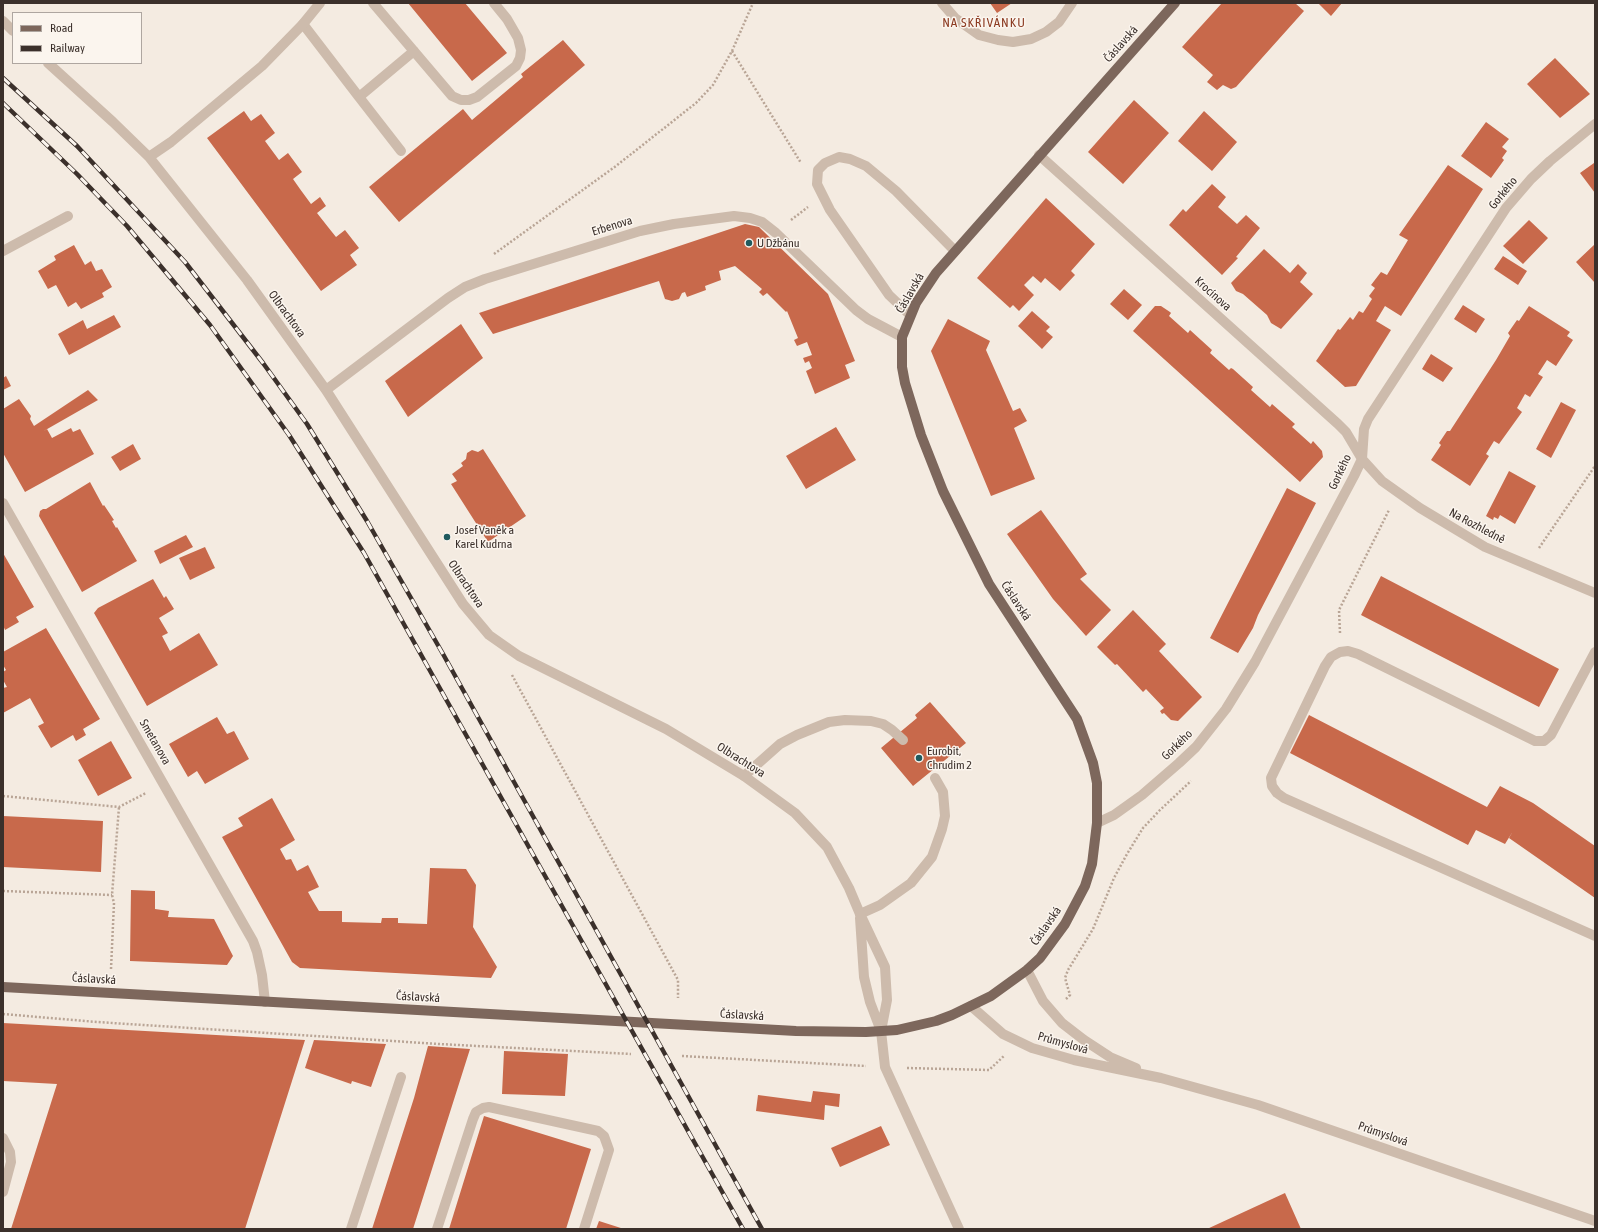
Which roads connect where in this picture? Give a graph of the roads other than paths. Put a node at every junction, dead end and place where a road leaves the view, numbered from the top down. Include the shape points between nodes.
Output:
1 (320, 3) edge
2 (373, 3) edge
3 (494, 3) edge
4 (942, 3) edge
5 (1072, 3) edge
6 (1175, 3) edge
7 (3, 21) edge
8 (303, 24) junction
9 (12, 30) edge
10 (414, 51) junction
11 (49, 64) edge
12 (359, 97) junction
13 (1595, 124) edge
14 (401, 151) dead end
15 (1039, 155) junction
16 (149, 158) junction
17 (68, 216) dead end
18 (3, 251) edge
19 (955, 251) junction
20 (910, 315) junction
21 (902, 337) junction
22 (326, 390) junction
23 (1362, 459) junction
24 (3, 502) edge
25 (1595, 593) edge
26 (1595, 652) edge
27 (903, 740) dead end
28 (744, 776) junction
29 (935, 778) dead end
30 (1097, 823) junction
31 (860, 914) junction
32 (1595, 936) edge
33 (1027, 970) junction
34 (3, 988) edge
35 (265, 1002) junction
36 (971, 1006) junction
37 (881, 1031) junction
38 (401, 1076) dead end
39 (1161, 1078) junction
40 (3, 1138) edge
41 (3, 1192) edge
42 (1595, 1221) edge
43 (351, 1229) edge
44 (437, 1229) edge
45 (584, 1229) edge
46 (959, 1229) edge

1 - 8 street
2 - 10 street
3 - 10 street via 518,38 520,58 516,66 476,97 461,100 452,96
4 - 5 street via 955,18 979,35 1013,42 1031,39 1046,32 1059,22
6 - 15 main road, Čáslavská
7 - 9 street
8 - 12 street
8 - 16 street via 262,66
10 - 12 street
11 - 16 street, Olbrachtova
12 - 14 street
13 - 23 street, Gorkého via 1545,166 1506,208 1368,420 1364,429
15 - 19 main road, Čáslavská
15 - 23 street, Krocínova via 1338,424 1346,432
16 - 22 street, Olbrachtova via 247,280
17 - 18 street
19 - 20 main road, Čáslavská via 922,293
19 - 20 street via 876,173 850,159 839,157 818,170 817,184 822,196 889,295
20 - 21 main road, Čáslavská
21 - 22 street, Erbenova via 856,310 776,233 750,218 734,216 640,231 465,287
21 - 30 main road, Čáslavská via 902,367 906,389 921,435 944,491 989,584 1077,719 1086,740 1097,783
22 - 28 street, Olbrachtova via 475,621 504,647 666,729
23 - 25 street, Na Rozhledně via 1394,490 1463,535 1509,558
23 - 30 street, Gorkého via 1255,662 1226,709 1196,746 1142,795
24 - 35 street, Smetanova via 249,935 260,964
26 - 32 street via 1551,735 1544,741 1535,741 1358,654 1340,652 1325,666 1273,770 1272,786 1276,793
27 - 28 street via 882,724 871,721 829,722 780,744
28 - 31 street, Olbrachtova via 795,813 827,847
29 - 31 street via 943,792 945,816 932,857 911,883 885,902
30 - 33 main road, Čáslavská via 1092,864 1076,906 1051,943
31 - 37 street, Olbrachtova via 864,977
31 - 37 street, Olbrachtova via 885,967 886,1000
33 - 36 main road, Čáslavská via 1009,985
33 - 39 street, Průmyslová via 1043,1001 1062,1023 1110,1056
34 - 35 main road, Čáslavská
35 - 37 main road, Čáslavská via 796,1031
36 - 37 main road, Čáslavská via 936,1020 897,1030
36 - 39 street, Průmyslová via 989,1024 1018,1043 1074,1060
37 - 46 street via 885,1068
38 - 43 street
39 - 42 street, Průmyslová via 1258,1105
40 - 41 street via 10,1152 11,1162
44 - 45 street via 473,1119 476,1112 489,1107 598,1131 604,1136 609,1150

